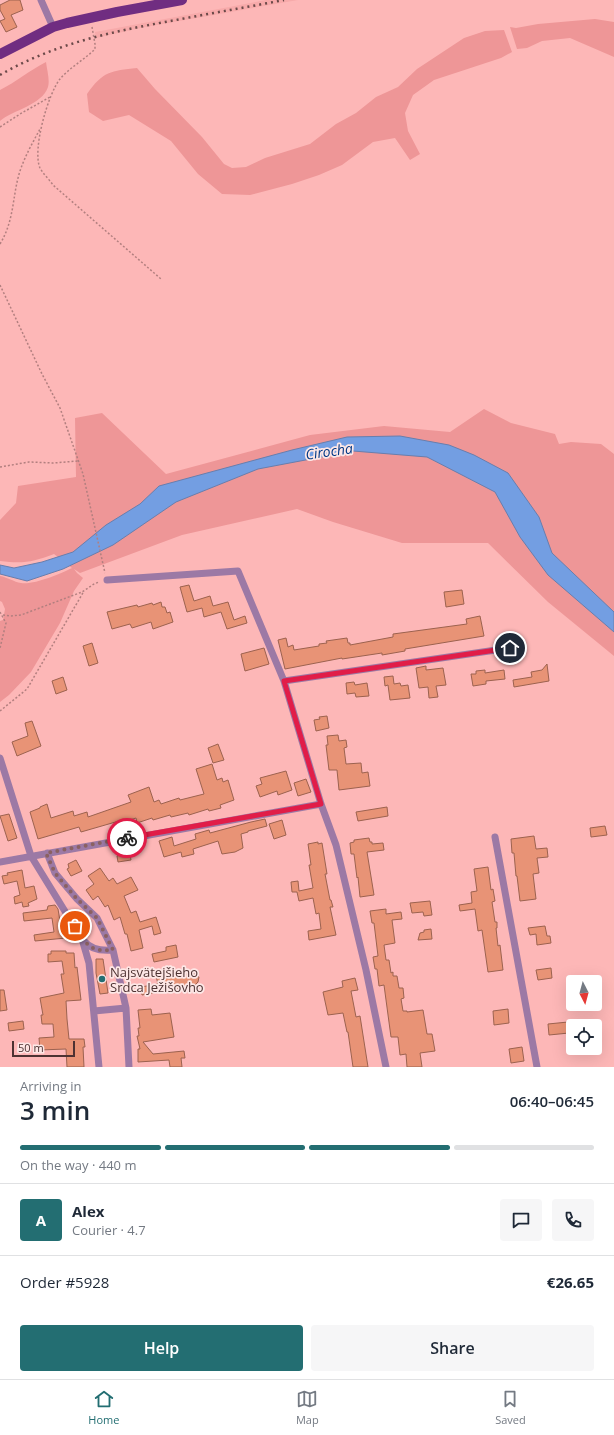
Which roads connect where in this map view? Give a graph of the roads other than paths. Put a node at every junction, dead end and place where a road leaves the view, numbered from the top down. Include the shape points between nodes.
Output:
1 (41, 0) edge
2 (182, 0) edge
3 (53, 28) junction
4 (0, 54) edge
5 (107, 580) road end
6 (510, 648) dead end
7 (284, 681) junction
8 (0, 758) edge
9 (321, 804) junction
10 (495, 837) dead end
11 (46, 853) junction
12 (31, 856) junction
13 (0, 862) edge
14 (82, 939) junction
15 (113, 950) junction
16 (126, 1008) junction
17 (94, 1011) junction
18 (99, 1067) edge
19 (129, 1067) edge
20 (386, 1067) edge
21 (536, 1067) edge

1 - 3 street
2 - 3 main road via 91,17
3 - 4 main road
5 - 7 street via 238,571
6 - 7 street
7 - 9 street
8 - 12 street
9 - 11 street
9 - 20 street via 336,844
10 - 21 street
11 - 12 street
11 - 15 street via 55,873 97,918
12 - 13 street
12 - 14 street
14 - 15 street via 91,948
14 - 17 street via 89,963
15 - 16 street
16 - 17 street
16 - 19 street
17 - 18 street

